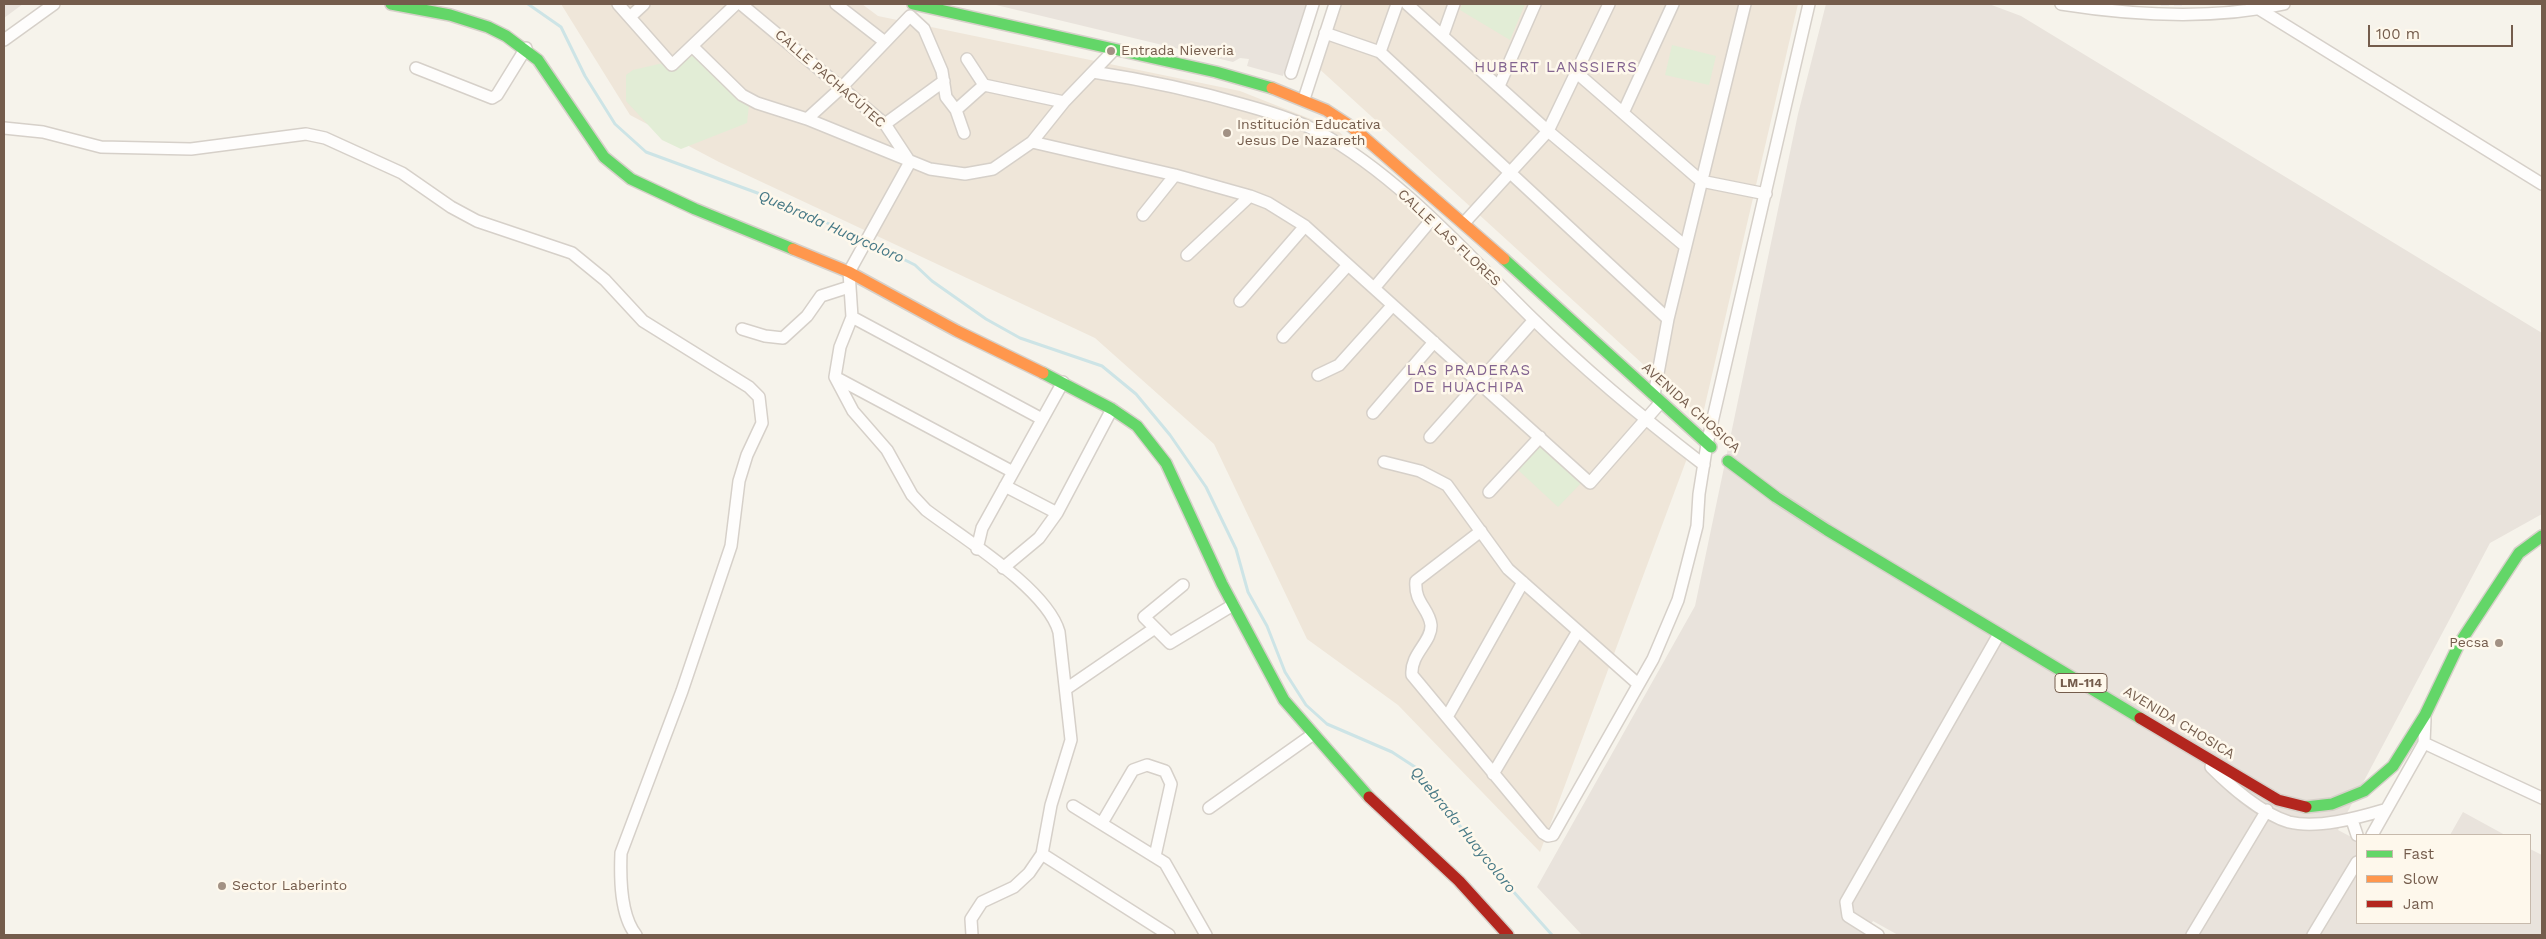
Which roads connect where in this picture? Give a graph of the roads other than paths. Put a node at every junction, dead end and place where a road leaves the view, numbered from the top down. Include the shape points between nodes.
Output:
1 (54, 4) edge
2 (391, 4) edge
3 (618, 4) edge
4 (644, 4) edge
5 (736, 4) edge
6 (741, 4) edge
7 (836, 4) edge
8 (913, 4) edge
9 (1312, 4) edge
10 (1335, 4) edge
11 (1398, 4) edge
12 (1407, 4) edge
13 (1454, 4) edge
14 (1535, 4) edge
15 (1609, 4) edge
16 (1673, 4) edge
17 (1745, 4) edge
18 (1809, 4) edge
19 (2061, 4) edge
20 (2284, 4) edge
21 (2255, 6) edge
22 (630, 16) junction
23 (1325, 33) junction
24 (1443, 35) junction
25 (4, 40) edge
26 (885, 42) junction
27 (692, 46) junction
28 (526, 48) junction
29 (1114, 50) junction
30 (1380, 52) junction
31 (967, 59) dead end
32 (416, 68) dead end
33 (1093, 72) junction
34 (1291, 73) dead end
35 (1577, 73) junction
36 (944, 81) junction
37 (984, 85) junction
38 (1498, 86) junction
39 (841, 88) junction
40 (1304, 99) junction
41 (1064, 102) junction
42 (956, 110) junction
43 (1623, 113) junction
44 (807, 120) junction
45 (885, 124) junction
46 (4, 128) edge
47 (1548, 131) junction
48 (964, 133) dead end
49 (1032, 142) junction
50 (910, 162) junction
51 (1175, 175) junction
52 (1510, 175) junction
53 (1701, 181) junction
54 (2542, 184) edge
55 (1766, 194) junction
56 (1250, 196) junction
57 (1143, 215) dead end
58 (1432, 219) junction
59 (1464, 223) junction
60 (1304, 226) junction
61 (1685, 246) junction
62 (1187, 255) dead end
63 (1348, 265) junction
64 (850, 272) junction
65 (849, 287) junction
66 (1375, 287) junction
67 (1240, 301) dead end
68 (1392, 306) junction
69 (852, 317) junction
70 (1668, 319) junction
71 (1534, 320) junction
72 (742, 329) dead end
73 (1283, 337) dead end
74 (1434, 342) junction
75 (1318, 375) dead end
76 (835, 377) junction
77 (1479, 381) junction
78 (1063, 382) junction
79 (1657, 399) junction
80 (1112, 408) junction
81 (1373, 414) dead end
82 (1042, 419) junction
83 (1645, 420) junction
84 (1430, 437) dead end
85 (1540, 437) junction
86 (1709, 446) junction
87 (1384, 462) dead end
88 (1704, 465) junction
89 (1013, 472) junction
90 (1005, 486) junction
91 (1489, 492) dead end
92 (1057, 513) junction
93 (1481, 531) junction
94 (2542, 536) edge
95 (977, 549) junction
96 (1003, 568) junction
97 (1523, 582) junction
98 (1183, 586) dead end
99 (1233, 605) junction
100 (1155, 628) junction
101 (1578, 631) junction
102 (1999, 634) junction
103 (1638, 684) junction
104 (1066, 689) junction
105 (2425, 715) junction
106 (1447, 717) junction
107 (1312, 735) junction
108 (2424, 743) junction
109 (2192, 748) junction
110 (1492, 774) junction
111 (2542, 798) edge
112 (1073, 806) dead end
113 (1209, 808) dead end
114 (2267, 810) junction
115 (2384, 810) junction
116 (2352, 820) junction
117 (1102, 823) junction
118 (2357, 834) edge
119 (2372, 834) edge
120 (1042, 854) junction
121 (1155, 856) junction
122 (2356, 864) edge
123 (636, 935) edge
124 (972, 935) edge
125 (1169, 935) edge
126 (1206, 935) edge
127 (1508, 935) edge
128 (1878, 935) edge
129 (2192, 935) edge
130 (2313, 935) edge

1 - 25 street
2 - 28 main road via 441,12 482,24
3 - 22 street
4 - 22 street
5 - 27 street
6 - 39 street, CALLE PACHACÚTEC
7 - 26 street
8 - 29 main road, AVENIDA CHOSICA / LM-114
9 - 34 street
10 - 23 street
11 - 30 street
12 - 24 street
13 - 24 street
14 - 38 street
15 - 35 street
16 - 43 street
17 - 53 street
18 - 55 street
19 - 21 street via 2122,12 2216,12
20 - 21 street
21 - 54 street
22 - 27 street via 672,65
23 - 30 street
23 - 40 street
24 - 38 street
26 - 36 street via 910,16 924,29
26 - 39 street
27 - 44 street via 742,95
28 - 32 street via 492,98
28 - 64 main road via 538,60 604,157 617,170 695,209
29 - 33 street
29 - 40 main road, AVENIDA CHOSICA / LM-114 via 1216,72
30 - 52 street
31 - 37 street
33 - 41 street
33 - 58 street, CALLE LAS FLORES via 1206,93 1288,117 1344,148
35 - 43 street
35 - 47 street
36 - 42 street via 946,97
36 - 45 street
37 - 41 street
37 - 42 street
38 - 47 street
39 - 44 street
39 - 45 street, CALLE PACHACÚTEC
40 - 59 main road, AVENIDA CHOSICA / LM-114 via 1352,127
41 - 49 street
42 - 48 street
43 - 53 street
44 - 50 street
45 - 50 street, CALLE PACHACÚTEC
46 - 123 street via 43,132 100,147 191,149 306,134 325,138 402,172 451,207 477,221 572,253 605,280 643,321 749,387 759,397 762,423 739,481 731,546 682,691 621,853 623,896
47 - 52 street
47 - 61 street
49 - 50 street via 992,169 965,174 930,169
49 - 51 street
50 - 64 street
51 - 56 street
51 - 57 street
52 - 59 street
52 - 70 street
53 - 55 street
53 - 61 street
55 - 86 street
56 - 60 street via 1268,203
56 - 62 street
58 - 66 street
58 - 71 street, CALLE LAS FLORES
59 - 79 main road, AVENIDA CHOSICA / LM-114
60 - 63 street
60 - 67 street
61 - 70 street
63 - 66 street
63 - 73 street
64 - 65 street
64 - 78 main road via 957,331
65 - 69 street
65 - 72 street via 821,296 807,316 783,338
66 - 68 street
68 - 74 street
68 - 75 street via 1339,365
69 - 76 street via 840,347
69 - 82 street
70 - 79 street
71 - 77 street
71 - 83 street, CALLE LAS FLORES
74 - 77 street
74 - 81 street
76 - 89 street
76 - 95 street via 853,411 887,450 912,495 926,510
77 - 84 street
77 - 85 street
78 - 80 main road
78 - 82 street
79 - 83 street
79 - 86 main road, AVENIDA CHOSICA / LM-114
80 - 92 street
80 - 99 main road via 1137,426 1166,463
82 - 89 street
83 - 85 street via 1590,483
83 - 88 street, CALLE LAS FLORES
85 - 91 street
86 - 88 street
86 - 102 main road, AVENIDA CHOSICA / LM-114 via 1744,475 1839,537
87 - 93 street via 1420,471 1447,485
88 - 103 street via 1697,526 1678,600 1653,659
89 - 90 street
90 - 92 street
90 - 95 street via 982,528
92 - 96 street via 1039,538
93 - 97 street via 1508,569
93 - 106 street via 1416,581 1415,593 1431,624 1430,632 1413,660 1412,675
94 - 105 main road, LM-114 via 2519,553 2459,644
95 - 96 street
96 - 104 street via 1035,593 1056,618
97 - 101 street
97 - 106 street
98 - 100 street via 1144,617
99 - 100 street via 1170,644
99 - 107 main road via 1284,700
100 - 104 street
101 - 103 street
101 - 110 street
102 - 109 main road, AVENIDA CHOSICA / LM-114
102 - 128 street via 1846,902 1848,916
103 - 110 street via 1553,835 1543,833
104 - 120 street via 1070,740 1050,805
105 - 108 street
105 - 109 main road, AVENIDA CHOSICA / LM-114 via 2393,766 2364,791 2332,804 2301,807 2278,800
106 - 110 street
107 - 113 street
107 - 127 main road via 1360,789 1459,881
108 - 111 street
108 - 115 street
109 - 114 street via 2232,788
112 - 117 street
114 - 116 street via 2289,822
114 - 129 street
115 - 116 street
115 - 119 street
116 - 118 street
117 - 121 street
117 - 121 street via 1133,770 1147,765 1165,772 1171,784
120 - 124 street via 1014,888 982,902 971,919
120 - 125 street
121 - 126 street via 1165,863
122 - 130 street

